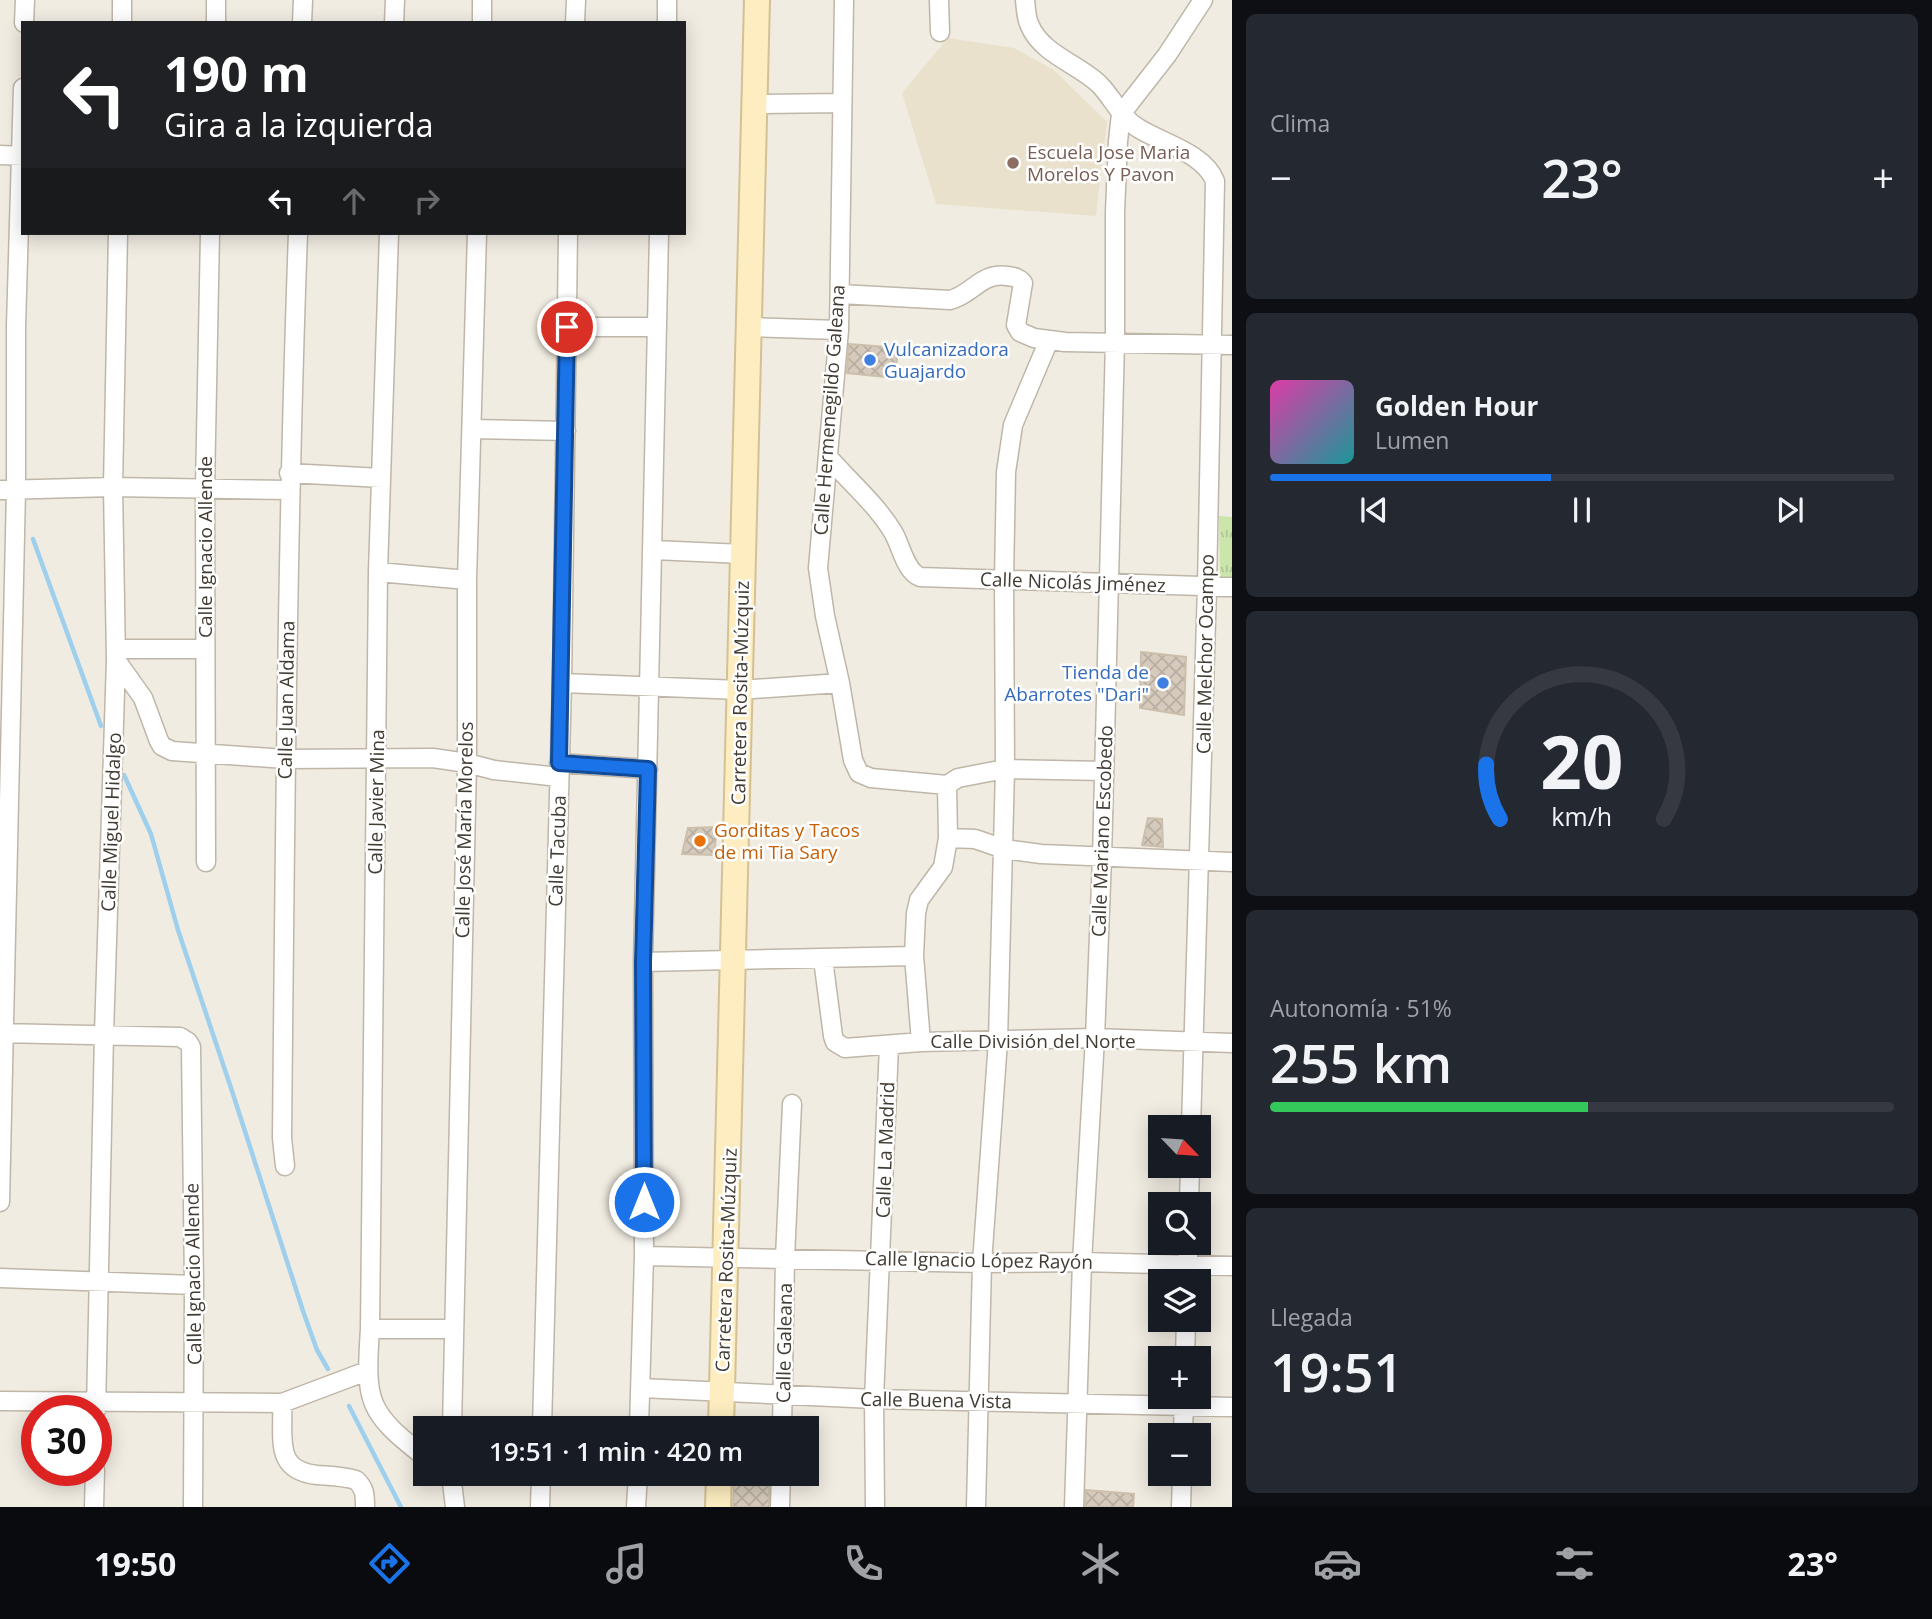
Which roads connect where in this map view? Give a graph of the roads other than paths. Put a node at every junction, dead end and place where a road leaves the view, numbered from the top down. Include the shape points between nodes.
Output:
1 (24, 0) edge
2 (122, 0) edge
3 (216, 0) edge
4 (303, 0) edge
5 (395, 0) edge
6 (482, 0) edge
7 (576, 0) edge
8 (667, 0) edge
9 (757, 0) edge
10 (844, 0) edge
11 (939, 0) edge
12 (1025, 0) edge
13 (1203, 0) edge
14 (24, 21) edge
15 (122, 21) edge
16 (215, 21) edge
17 (302, 21) edge
18 (394, 21) edge
19 (482, 21) edge
20 (575, 21) edge
21 (667, 21) edge
22 (940, 32) dead end
23 (841, 103) junction
24 (754, 104) junction
25 (1121, 114) junction
26 (0, 155) edge
27 (21, 156) edge
28 (21, 184) edge
29 (118, 235) edge
30 (210, 235) edge
31 (298, 235) edge
32 (389, 235) edge
33 (477, 235) edge
34 (569, 235) edge
35 (659, 235) edge
36 (840, 294) junction
37 (567, 327) junction
38 (656, 327) junction
39 (748, 327) junction
40 (839, 330) junction
41 (1049, 341) junction
42 (1115, 341) junction
43 (1211, 344) junction
44 (1232, 345) edge
45 (472, 429) junction
46 (566, 431) junction
47 (828, 457) junction
48 (382, 478) junction
49 (289, 481) junction
50 (113, 487) junction
51 (205, 488) junction
52 (8, 490) edge
53 (654, 551) junction
54 (743, 554) junction
55 (378, 572) junction
56 (467, 580) junction
57 (1004, 580) junction
58 (1109, 583) junction
59 (1207, 586) junction
60 (1232, 587) edge
61 (6, 646) edge
62 (204, 649) junction
63 (116, 654) junction
64 (562, 683) junction
65 (840, 683) junction
66 (650, 687) junction
67 (740, 690) junction
68 (205, 753) junction
69 (377, 758) junction
70 (285, 759) junction
71 (467, 763) junction
72 (648, 769) junction
73 (1005, 769) junction
74 (559, 770) junction
75 (1104, 771) junction
76 (947, 785) junction
77 (948, 838) junction
78 (1004, 849) junction
79 (4, 856) edge
80 (1102, 858) junction
81 (1199, 860) junction
82 (205, 862) dead end
83 (1232, 862) edge
84 (915, 956) junction
85 (824, 959) junction
86 (734, 961) junction
87 (643, 962) junction
88 (2, 1033) edge
89 (104, 1034) junction
90 (1095, 1038) junction
91 (998, 1041) junction
92 (922, 1042) junction
93 (1193, 1043) junction
94 (1232, 1043) edge
95 (889, 1045) junction
96 (792, 1104) dead end
97 (1191, 1115) edge
98 (285, 1166) dead end
99 (0, 1202) edge
100 (644, 1256) junction
101 (726, 1256) junction
102 (785, 1258) junction
103 (880, 1259) junction
104 (1082, 1262) junction
105 (982, 1263) junction
106 (1232, 1266) edge
107 (1149, 1269) edge
108 (1211, 1269) edge
109 (0, 1278) edge
110 (100, 1282) junction
111 (194, 1285) junction
112 (370, 1329) junction
113 (453, 1329) junction
114 (367, 1371) junction
115 (641, 1388) junction
116 (722, 1393) junction
117 (96, 1395) edge
118 (783, 1396) junction
119 (874, 1399) junction
120 (0, 1401) edge
121 (980, 1401) junction
122 (21, 1402) edge
123 (194, 1402) junction
124 (1148, 1402) edge
125 (282, 1403) junction
126 (1078, 1404) junction
127 (1211, 1404) edge
128 (112, 1405) edge
129 (1232, 1407) edge
130 (452, 1416) edge
131 (542, 1416) edge
132 (640, 1416) edge
133 (721, 1416) edge
134 (782, 1416) edge
135 (413, 1447) edge
136 (95, 1486) edge
137 (451, 1486) edge
138 (541, 1486) edge
139 (637, 1486) edge
140 (719, 1486) edge
141 (780, 1486) edge
142 (1182, 1486) edge
143 (94, 1507) edge
144 (193, 1507) edge
145 (365, 1507) edge
146 (455, 1507) edge
147 (540, 1507) edge
148 (636, 1507) edge
149 (718, 1507) edge
150 (780, 1507) edge
151 (875, 1507) edge
152 (975, 1507) edge
153 (1074, 1507) edge
154 (1181, 1507) edge

1 - 14 street
2 - 15 street
3 - 16 street
4 - 17 street
5 - 18 street
6 - 19 street
7 - 20 street
8 - 21 street
9 - 24 main road, Carretera Rosita-Múzquiz
10 - 23 street, Calle Hermenegildo Galeana
11 - 22 street
12 - 25 street via 1029,25 1037,37 1098,83
13 - 25 street
23 - 24 street
23 - 36 street, Calle Hermenegildo Galeana
24 - 39 main road, Carretera Rosita-Múzquiz
25 - 42 street, Calle Mariano Escobedo
25 - 43 street, Calle Melchor Ocampo via 1201,162 1216,181
26 - 27 street
28 - 52 street
29 - 50 street, Calle Miguel Hidalgo
30 - 51 street, Calle Ignacio Allende
31 - 49 street, Calle Juan Aldama
32 - 48 street, Calle Javier Mina
33 - 45 street, Calle José María Morelos
34 - 37 street, Calle Tacuba
35 - 38 street
36 - 40 street, Calle Hermenegildo Galeana
36 - 41 street via 950,300 992,275 1011,276 1023,283 1016,325 1026,335
37 - 38 street
37 - 46 street, Calle Tacuba
38 - 53 street
39 - 40 street
39 - 54 main road, Carretera Rosita-Múzquiz
40 - 47 street, Calle Hermenegildo Galeana
41 - 42 street
41 - 57 street via 1020,405 1009,445
42 - 43 street
42 - 58 street, Calle Mariano Escobedo
43 - 44 street
43 - 59 street, Calle Melchor Ocampo
45 - 46 street
45 - 56 street, Calle José María Morelos
46 - 64 street, Calle Tacuba
47 - 57 street, Calle Nicolás Jiménez via 883,518 915,575
47 - 65 street, Calle Hermenegildo Galeana via 818,568
48 - 49 street
48 - 55 street, Calle Javier Mina
49 - 51 street
49 - 70 street, Calle Juan Aldama
50 - 51 street
50 - 52 street
50 - 63 street, Calle Miguel Hidalgo
51 - 62 street, Calle Ignacio Allende
52 - 61 street
53 - 54 street
53 - 66 street
54 - 67 main road, Carretera Rosita-Múzquiz
55 - 56 street
55 - 69 street, Calle Javier Mina
56 - 71 street, Calle José María Morelos
57 - 58 street, Calle Nicolás Jiménez
57 - 73 street
58 - 59 street, Calle Nicolás Jiménez
58 - 75 street, Calle Mariano Escobedo
59 - 60 street, Calle Nicolás Jiménez
59 - 81 street, Calle Melchor Ocampo
61 - 79 street
62 - 63 street
62 - 68 street, Calle Ignacio Allende
63 - 68 street via 142,698 162,746
63 - 89 street, Calle Miguel Hidalgo
64 - 66 street
64 - 74 street, Calle Tacuba
65 - 67 street
65 - 76 street, Calle Hermenegildo Galeana via 859,772 871,778
66 - 67 street
66 - 72 street
67 - 86 main road, Carretera Rosita-Múzquiz
68 - 70 street
68 - 82 street, Calle Ignacio Allende
69 - 70 street
69 - 71 street
69 - 112 street, Calle Javier Mina
70 - 98 street, Calle Juan Aldama
71 - 74 street via 494,770
71 - 113 street, Calle José María Morelos
72 - 74 street
72 - 87 street
73 - 75 street
73 - 76 street via 958,778
73 - 78 street
74 - 131 street, Calle Tacuba
75 - 80 street, Calle Mariano Escobedo
76 - 77 street
77 - 78 street via 975,839
77 - 84 street via 943,867 917,907
78 - 80 street
78 - 91 street
79 - 88 street
80 - 81 street
80 - 90 street, Calle Mariano Escobedo
81 - 83 street
81 - 93 street, Calle Melchor Ocampo
84 - 85 street
84 - 92 street
85 - 86 street
85 - 95 street, Calle División del Norte via 835,1042 845,1048
86 - 87 street
86 - 101 main road, Carretera Rosita-Múzquiz
87 - 100 street
88 - 89 street
88 - 99 street
89 - 110 street, Calle Miguel Hidalgo
89 - 111 street, Calle Ignacio Allende via 180,1037 191,1047
90 - 91 street, Calle División del Norte
90 - 93 street, Calle División del Norte
90 - 104 street, Calle Mariano Escobedo
91 - 92 street, Calle División del Norte
91 - 105 street
92 - 95 street, Calle División del Norte
93 - 94 street, Calle División del Norte
93 - 97 street, Calle Melchor Ocampo
95 - 103 street, Calle La Madrid
96 - 102 street
100 - 101 street, Calle Ignacio López Rayón
100 - 115 street
101 - 102 street, Calle Ignacio López Rayón
101 - 116 main road, Carretera Rosita-Múzquiz
102 - 103 street, Calle Ignacio López Rayón
102 - 118 street, Calle Galeana
103 - 105 street, Calle Ignacio López Rayón
103 - 119 street, Calle La Madrid
104 - 105 street, Calle Ignacio López Rayón
104 - 107 street, Calle Ignacio López Rayón
104 - 126 street, Calle Mariano Escobedo
105 - 121 street
106 - 108 street, Calle Ignacio López Rayón
109 - 110 street
110 - 111 street
110 - 117 street, Calle Miguel Hidalgo
111 - 123 street, Calle Ignacio Allende
112 - 113 street
112 - 114 street, Calle Javier Mina
113 - 130 street, Calle José María Morelos
114 - 125 street
114 - 135 street, Calle Javier Mina via 374,1407
115 - 116 street, Calle Buena Vista
115 - 132 street
116 - 118 street, Calle Buena Vista
116 - 133 main road, Carretera Rosita-Múzquiz
118 - 119 street, Calle Buena Vista
118 - 134 street, Calle Galeana
119 - 121 street, Calle Buena Vista
119 - 151 street, Calle La Madrid
120 - 122 street
121 - 126 street, Calle Buena Vista
121 - 152 street
123 - 125 street
123 - 128 street
123 - 144 street, Calle Ignacio Allende
124 - 126 street, Calle Buena Vista
125 - 145 street via 287,1463 303,1473 356,1480 365,1492
126 - 153 street, Calle Mariano Escobedo
127 - 129 street, Calle Buena Vista
136 - 143 street
137 - 146 street
138 - 147 street
139 - 148 street
140 - 149 main road
141 - 150 street
142 - 154 street

